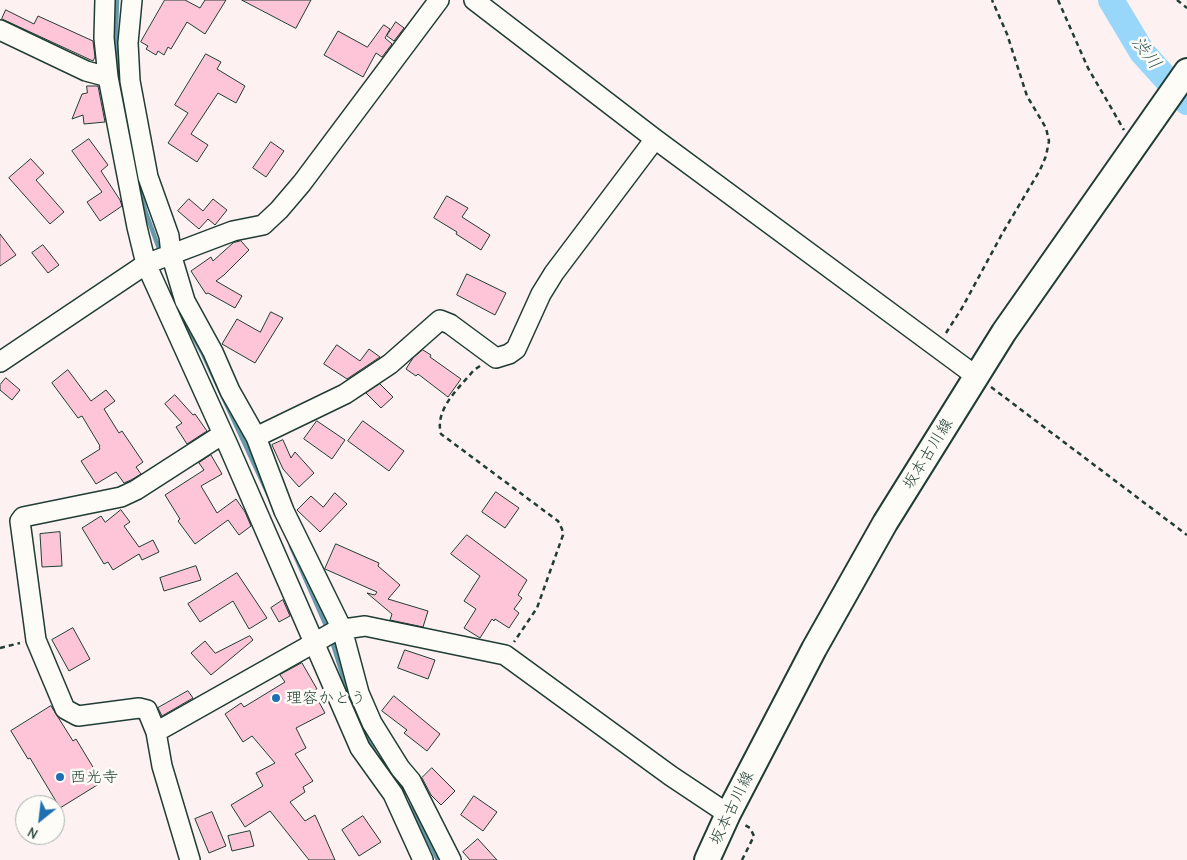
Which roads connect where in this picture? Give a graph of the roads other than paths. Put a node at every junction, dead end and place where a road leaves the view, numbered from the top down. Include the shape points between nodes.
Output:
1 (105, 0) edge
2 (132, 0) edge
3 (439, 0) edge
4 (474, 0) edge
5 (0, 30) edge
6 (1187, 71) edge
7 (108, 77) junction
8 (655, 139) junction
9 (160, 259) junction
10 (0, 362) edge
11 (976, 376) junction
12 (223, 434) junction
13 (256, 437) junction
14 (340, 629) junction
15 (315, 642) junction
16 (156, 732) junction
17 (728, 814) junction
18 (190, 860) edge
19 (423, 860) edge
20 (451, 860) edge
21 (707, 860) edge

1 - 7 street
2 - 9 street via 128,43 130,81 148,177 169,236
3 - 9 street via 302,183 263,225 233,231
4 - 8 street
5 - 7 street via 86,71
6 - 11 main road, 坂本古川線
7 - 9 street via 137,227
8 - 11 street
8 - 13 street via 554,273 516,348 509,354 496,358 440,320 390,364 345,394
9 - 10 street
9 - 12 street
9 - 13 street via 213,352
11 - 17 main road, 坂本古川線 via 856,574
12 - 15 street
12 - 16 street via 121,497 23,517 20,521 36,640 65,709 78,716 139,708 147,710
13 - 14 street via 284,511
14 - 15 street
14 - 17 street via 365,626 505,655 670,776
14 - 20 street via 359,693 372,723 411,782
15 - 16 street
15 - 19 street via 360,748 393,794
16 - 18 street via 162,766
17 - 21 main road, 坂本古川線

